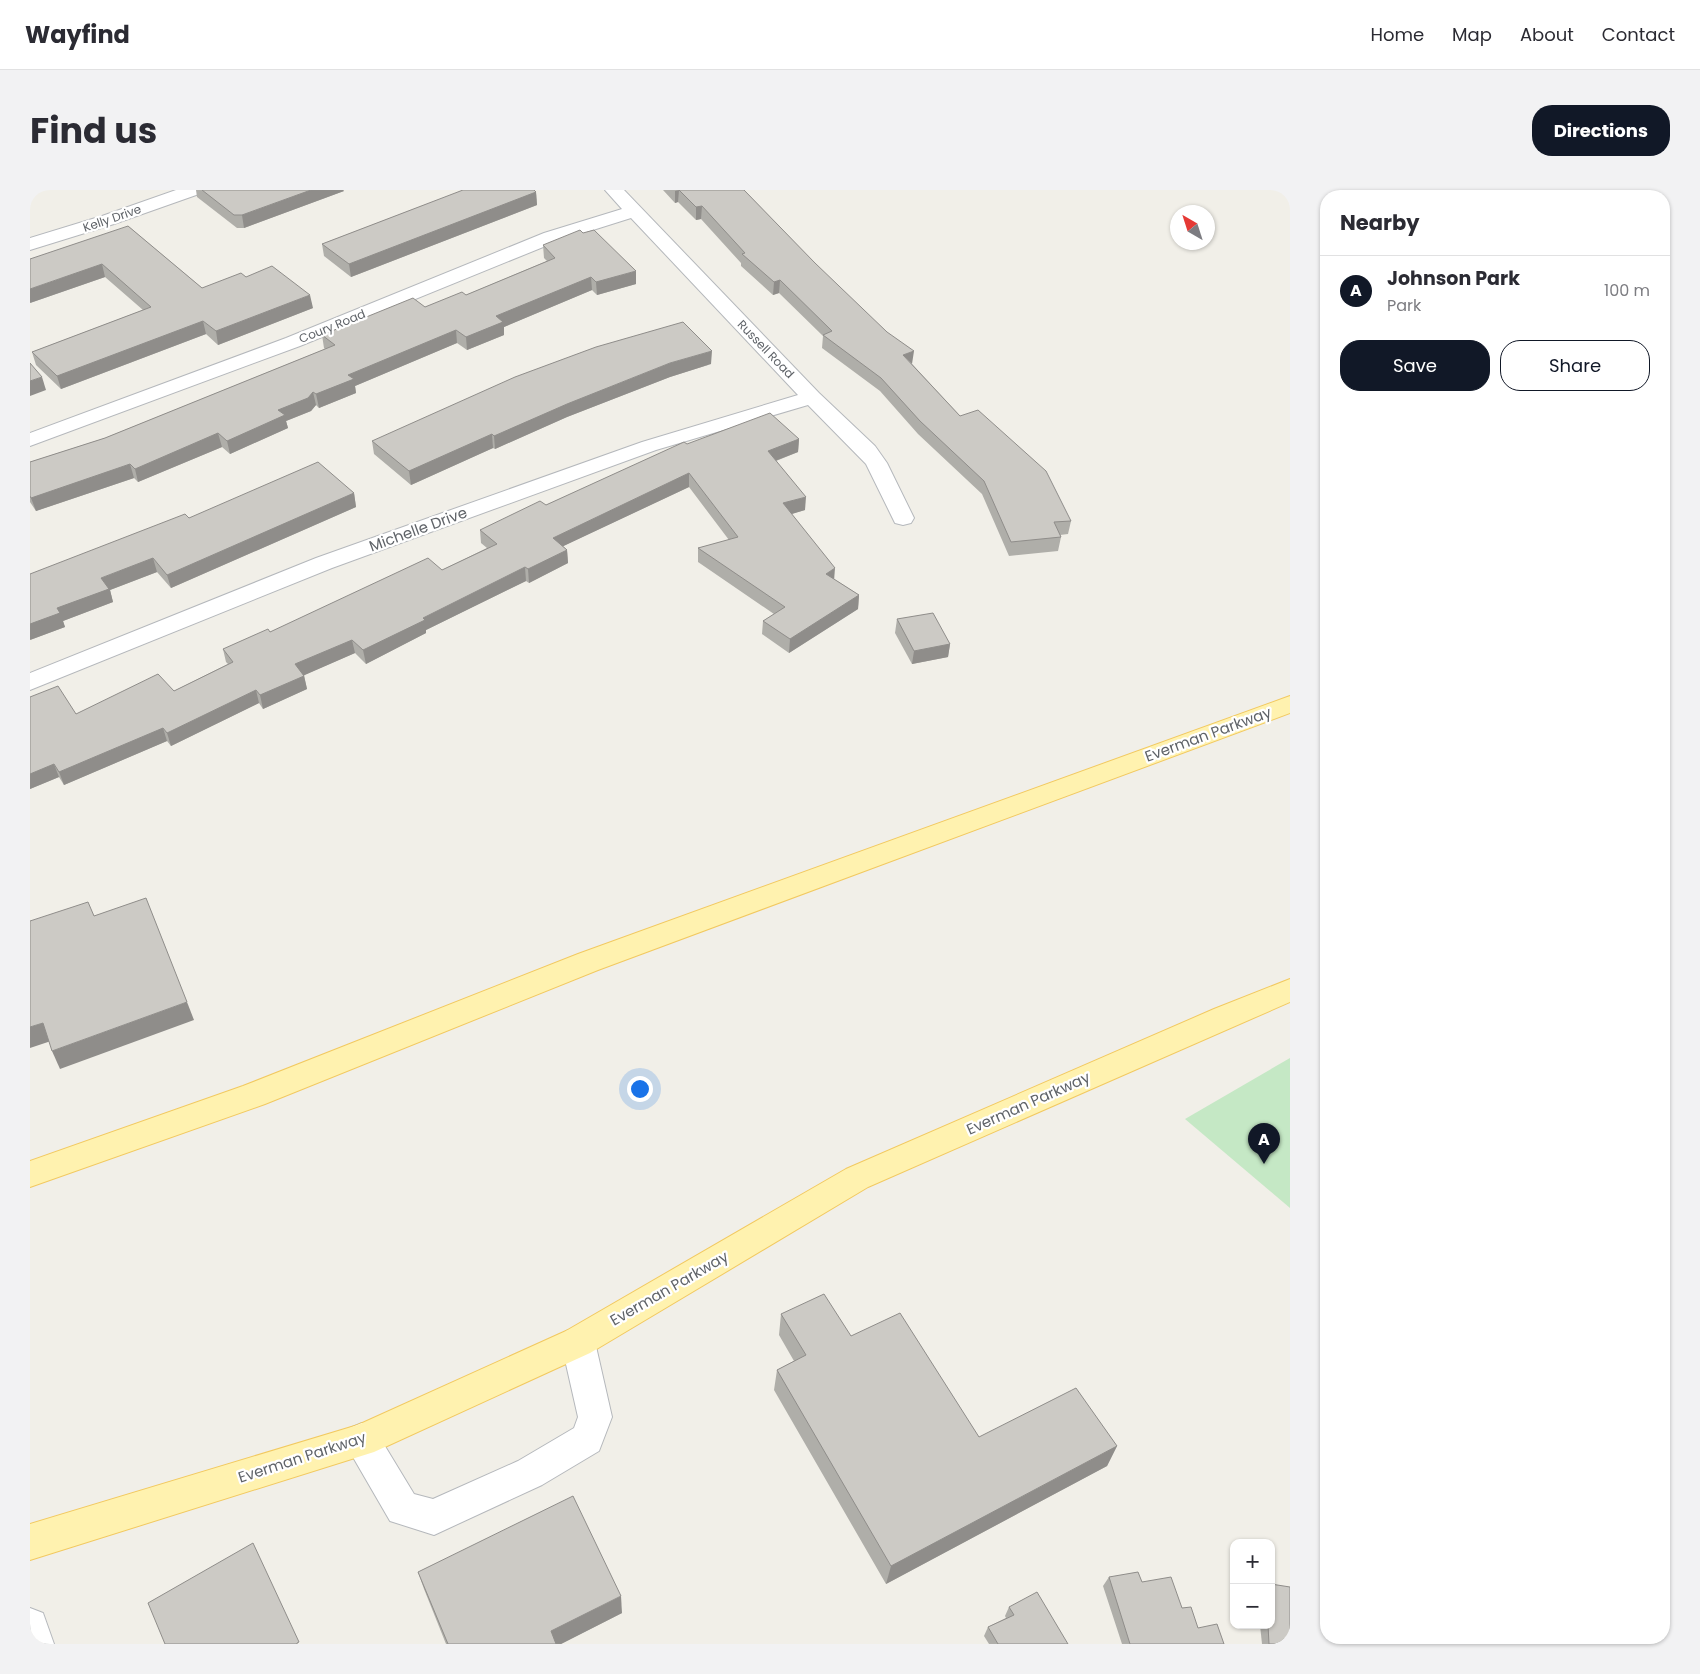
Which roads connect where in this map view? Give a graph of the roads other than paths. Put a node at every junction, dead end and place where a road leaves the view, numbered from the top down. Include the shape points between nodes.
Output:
1 (193, 190) edge
2 (614, 190) edge
3 (634, 211) junction
4 (30, 244) edge
5 (812, 397) junction
6 (30, 440) edge
7 (903, 518) dead end
8 (30, 682) edge
9 (1290, 704) edge
10 (1290, 990) edge
11 (30, 1174) edge
12 (578, 1342) junction
13 (362, 1440) junction
14 (30, 1542) edge
15 (30, 1626) edge
16 (35, 1644) edge

1 - 4 street, Kelly Drive
2 - 3 street, Russell Road
3 - 5 street, Russell Road
3 - 6 street, Coury Road via 551,237 293,342
5 - 7 street, Russell Road via 867,450
5 - 8 street, Michelle Drive via 649,446 343,556
9 - 11 main road, Everman Parkway via 588,962 254,1095
10 - 12 main road, Everman Parkway via 857,1178
12 - 13 main road, Everman Parkway
12 - 13 street via 595,1417 586,1439 530,1473 434,1517 403,1509
13 - 14 main road, Everman Parkway
15 - 16 street

